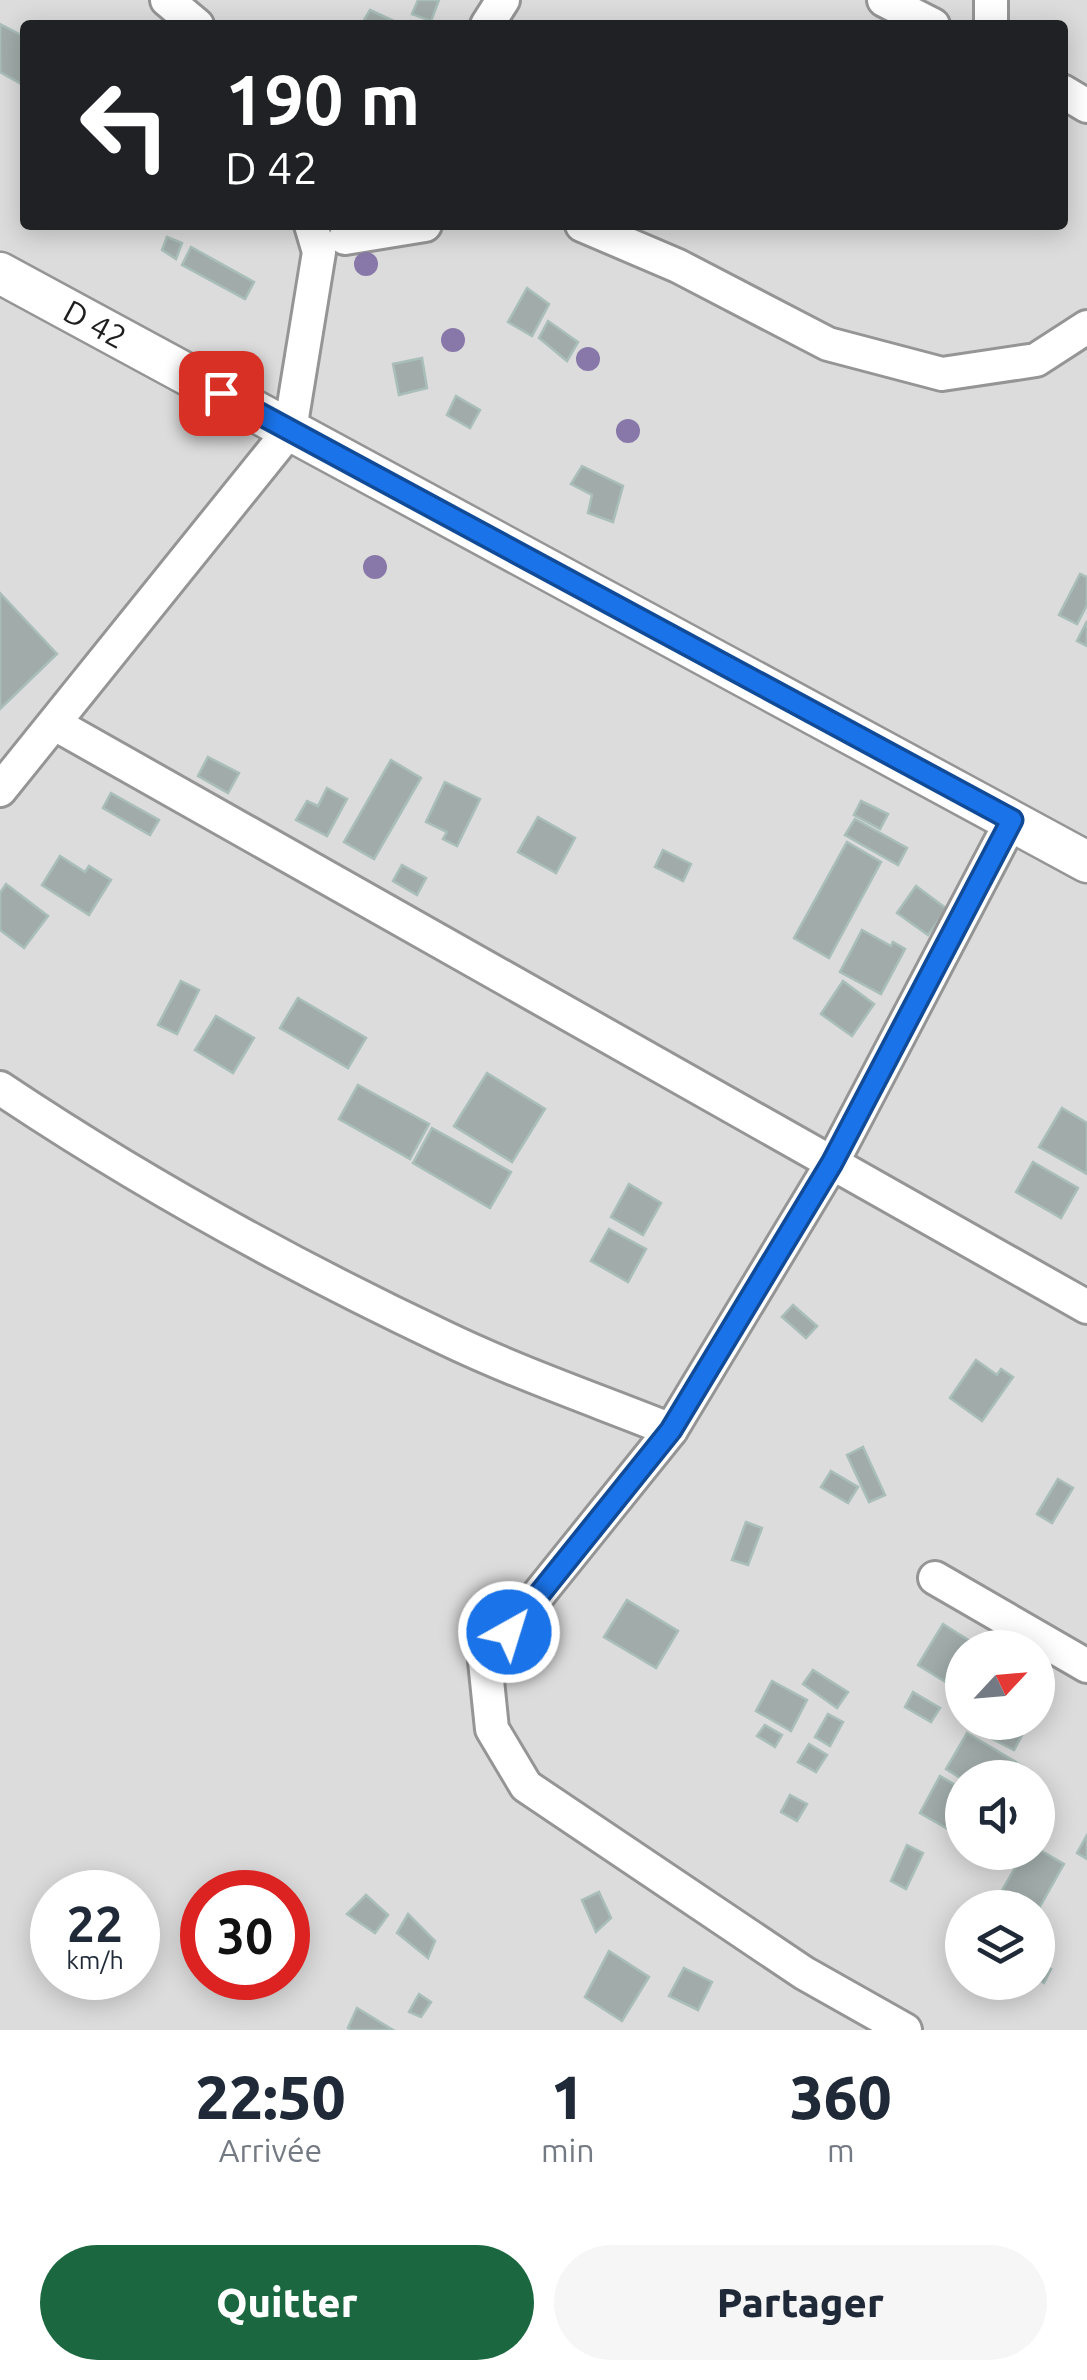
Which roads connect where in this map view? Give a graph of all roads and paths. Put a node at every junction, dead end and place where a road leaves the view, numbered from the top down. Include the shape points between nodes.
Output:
1 (167, 0) edge
2 (884, 0) edge
3 (191, 20) edge
4 (923, 20) edge
5 (312, 230) edge
6 (594, 230) edge
7 (349, 232) edge
8 (0, 273) edge
9 (316, 282) junction
10 (1087, 327) edge
11 (290, 430) junction
12 (55, 724) junction
13 (0, 790) edge
14 (1012, 820) junction
15 (1087, 862) edge
16 (0, 1088) edge
17 (832, 1163) junction
18 (1087, 1307) edge
19 (671, 1430) junction
20 (936, 1578) dead end
21 (1087, 1666) edge
22 (905, 2030) edge

1 - 3 street
2 - 4 street
5 - 9 street via 319,252
6 - 10 street via 828,344 942,374 1036,360
7 - 9 street
8 - 11 street, D 42 / D 42
9 - 11 street
11 - 12 street
11 - 14 street, D 42 / D 42
12 - 13 street
12 - 17 street
14 - 15 street, D 42 / D 42
14 - 17 street
16 - 19 street via 151,1185 292,1263 449,1340
17 - 18 street
17 - 19 street
19 - 22 street via 486,1661 492,1729 526,1786 804,1974
20 - 21 street

